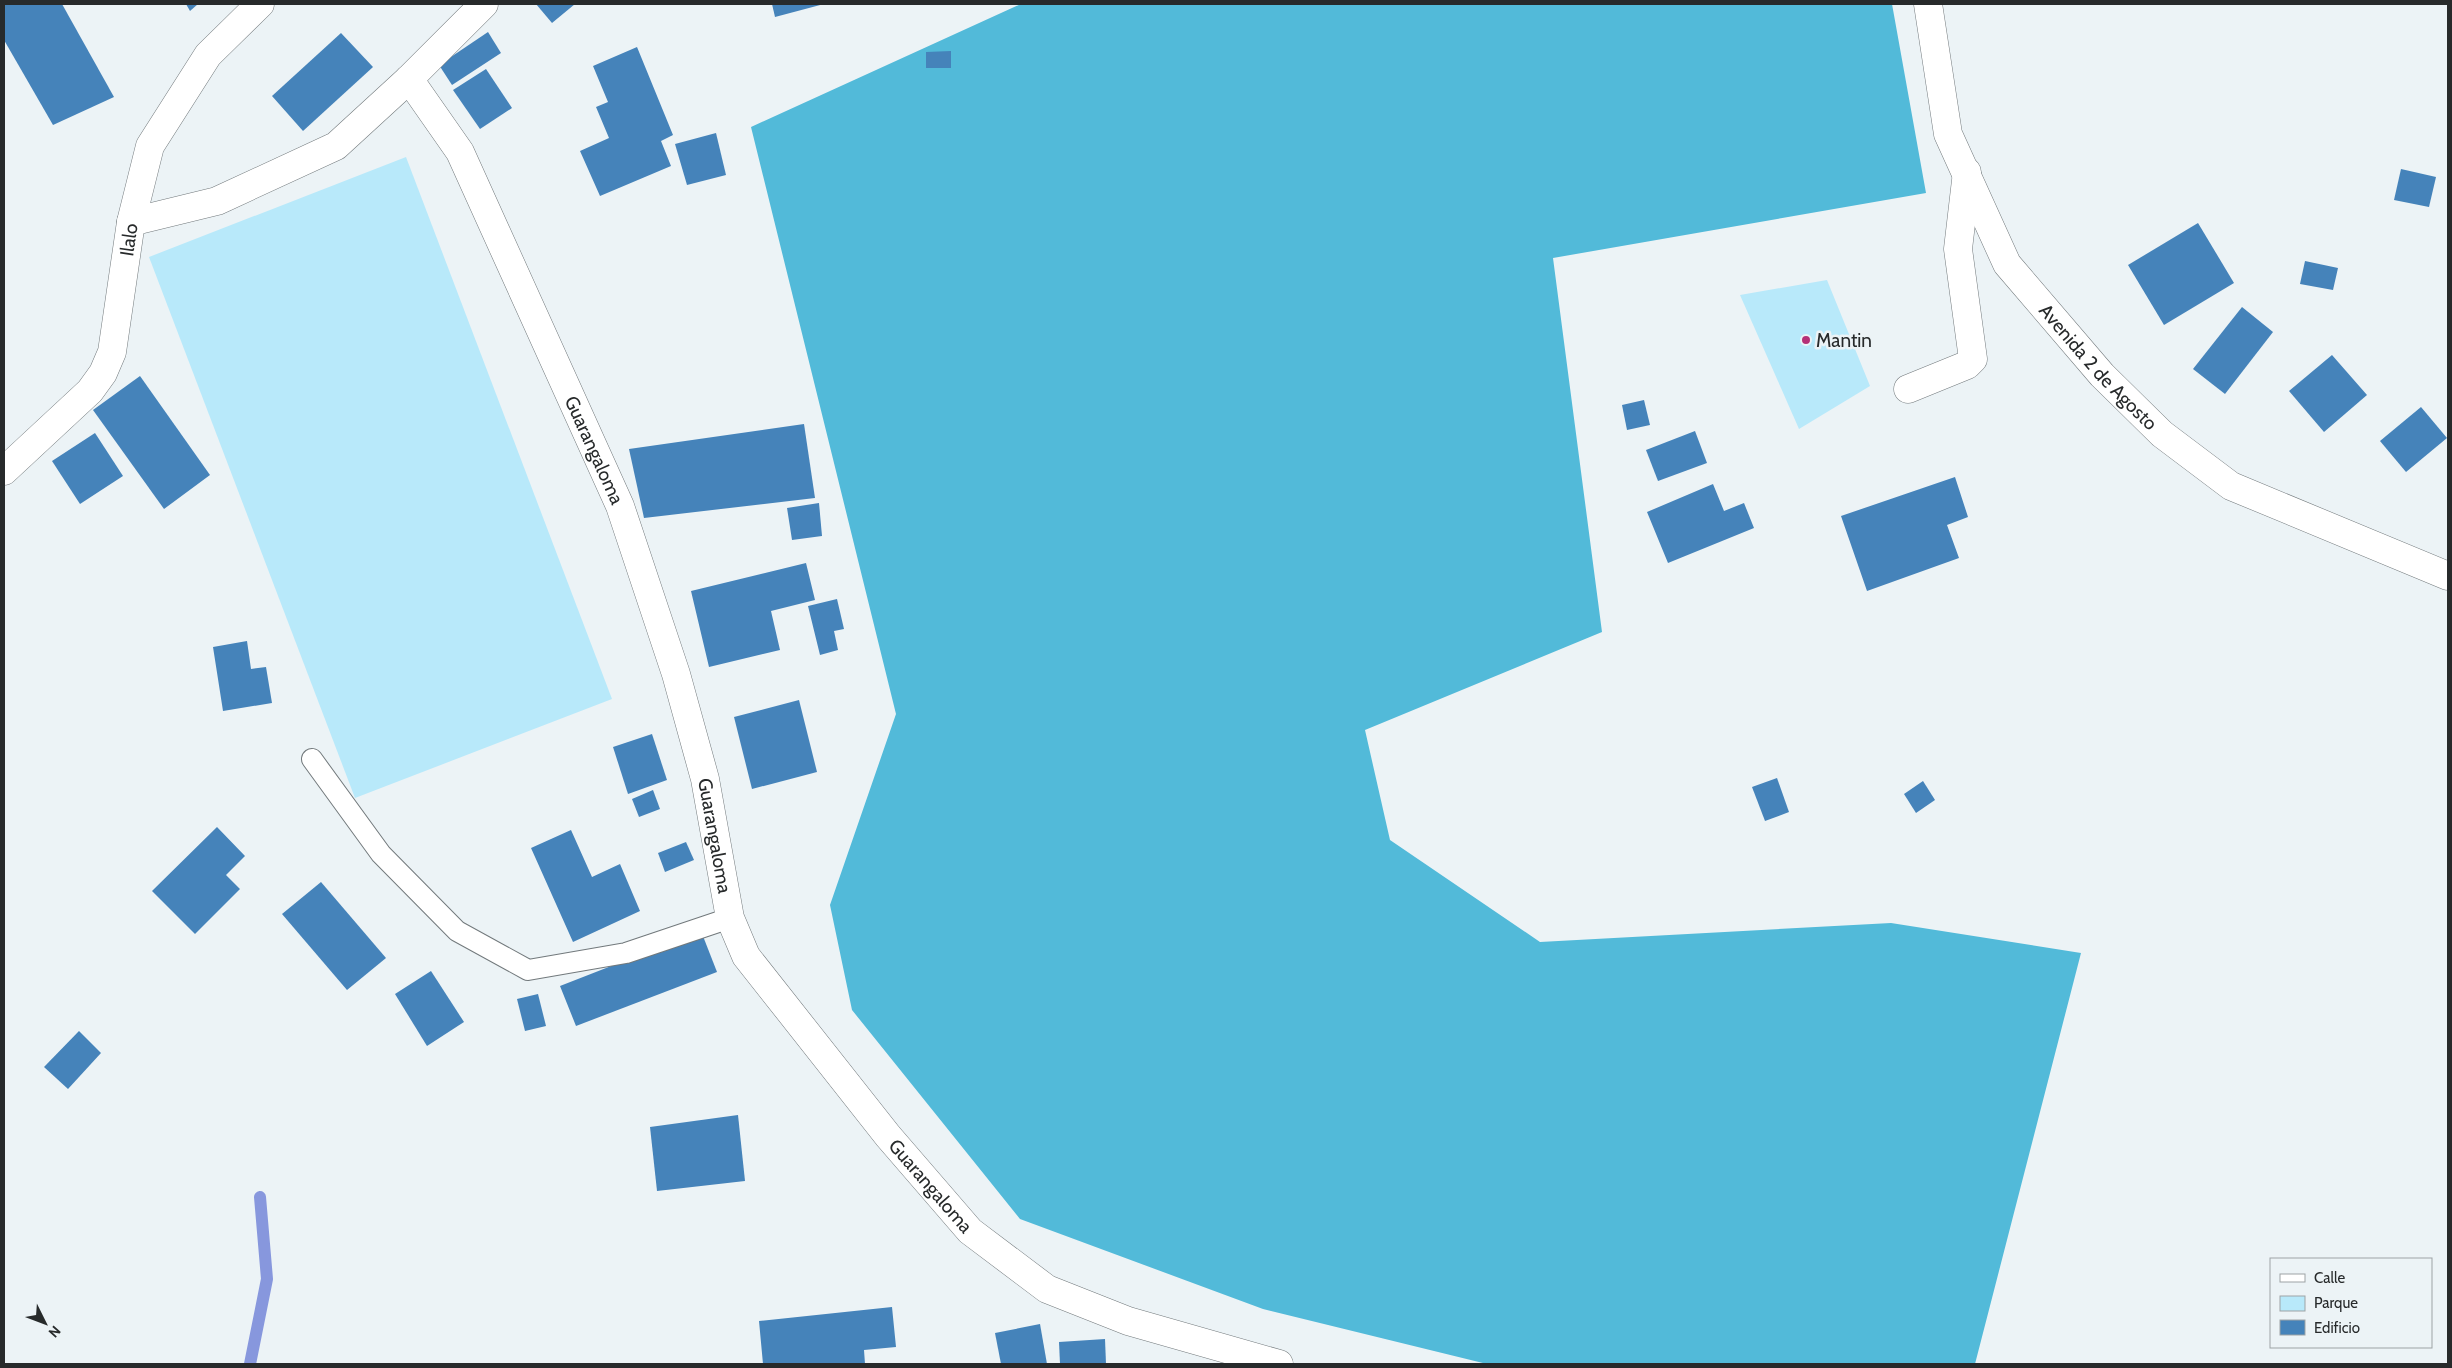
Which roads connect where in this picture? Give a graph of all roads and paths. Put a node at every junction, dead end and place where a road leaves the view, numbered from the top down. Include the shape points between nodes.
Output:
1 (260, 4) edge
2 (484, 4) edge
3 (1928, 4) edge
4 (409, 79) junction
5 (1967, 172) junction
6 (131, 222) junction
7 (1908, 389) dead end
8 (4, 471) edge
9 (2448, 576) edge
10 (312, 760) dead end
11 (730, 918) junction
12 (1279, 1364) edge

1 - 6 street, Ilalo via 208,55 150,146
2 - 4 street
3 - 5 street, Avenida 2 de Agosto via 1948,134
4 - 6 street via 336,146 217,201
4 - 11 street, Guarangaloma via 460,152 620,506 676,674 705,779
5 - 7 street via 1958,250 1972,359 1967,365
5 - 9 street, Avenida 2 de Agosto via 2007,264 2102,375 2162,434 2231,486
6 - 8 street, Ilalo via 112,352 103,373 90,391
10 - 11 lane via 381,854 457,931 528,970 626,953
11 - 12 street, Guarangaloma via 746,956 888,1136 970,1231 1047,1289 1128,1321

